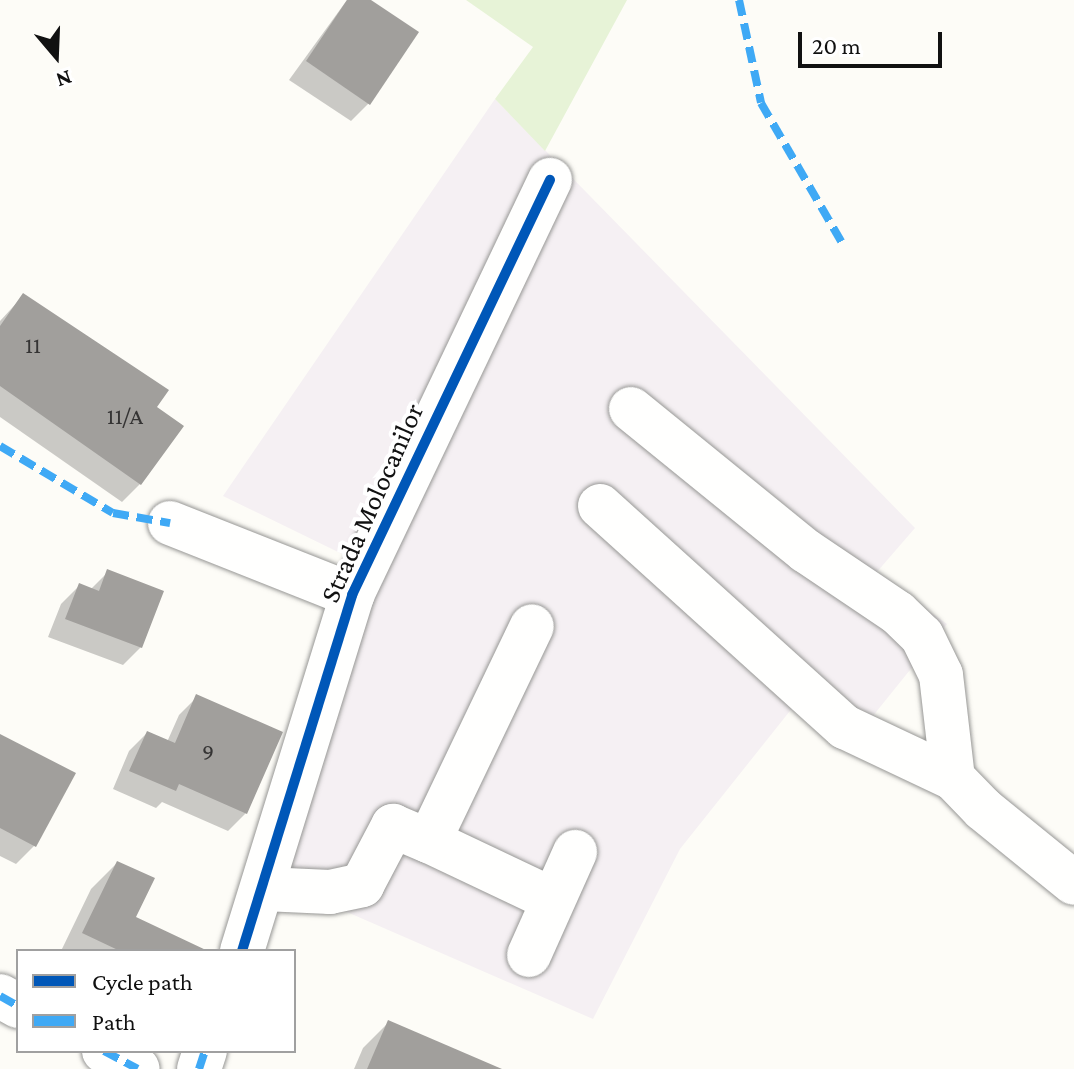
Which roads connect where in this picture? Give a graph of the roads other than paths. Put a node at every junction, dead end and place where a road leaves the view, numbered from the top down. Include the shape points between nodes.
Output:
1 (550, 180) dead end
2 (631, 409) dead end
3 (600, 506) dead end
4 (170, 523) dead end
5 (352, 595) junction
6 (532, 626) dead end
7 (953, 778) junction
8 (429, 841) junction
9 (575, 852) dead end
10 (1074, 883) edge
11 (264, 889) junction
12 (553, 900) junction
13 (243, 949) edge
14 (529, 955) dead end
15 (108, 1053) edge
16 (138, 1069) edge

1 - 5 street, Strada Molocanilor
2 - 7 street via 806,551 898,613 922,636 941,675
3 - 7 street via 845,727
4 - 5 street, Strada Molocanilor
5 - 11 street, Strada Molocanilor
6 - 8 street
7 - 10 street
8 - 11 street via 393,826 362,885 330,892
8 - 12 street
9 - 12 street
11 - 13 street, Strada Molocanilor
12 - 14 street
15 - 16 street

